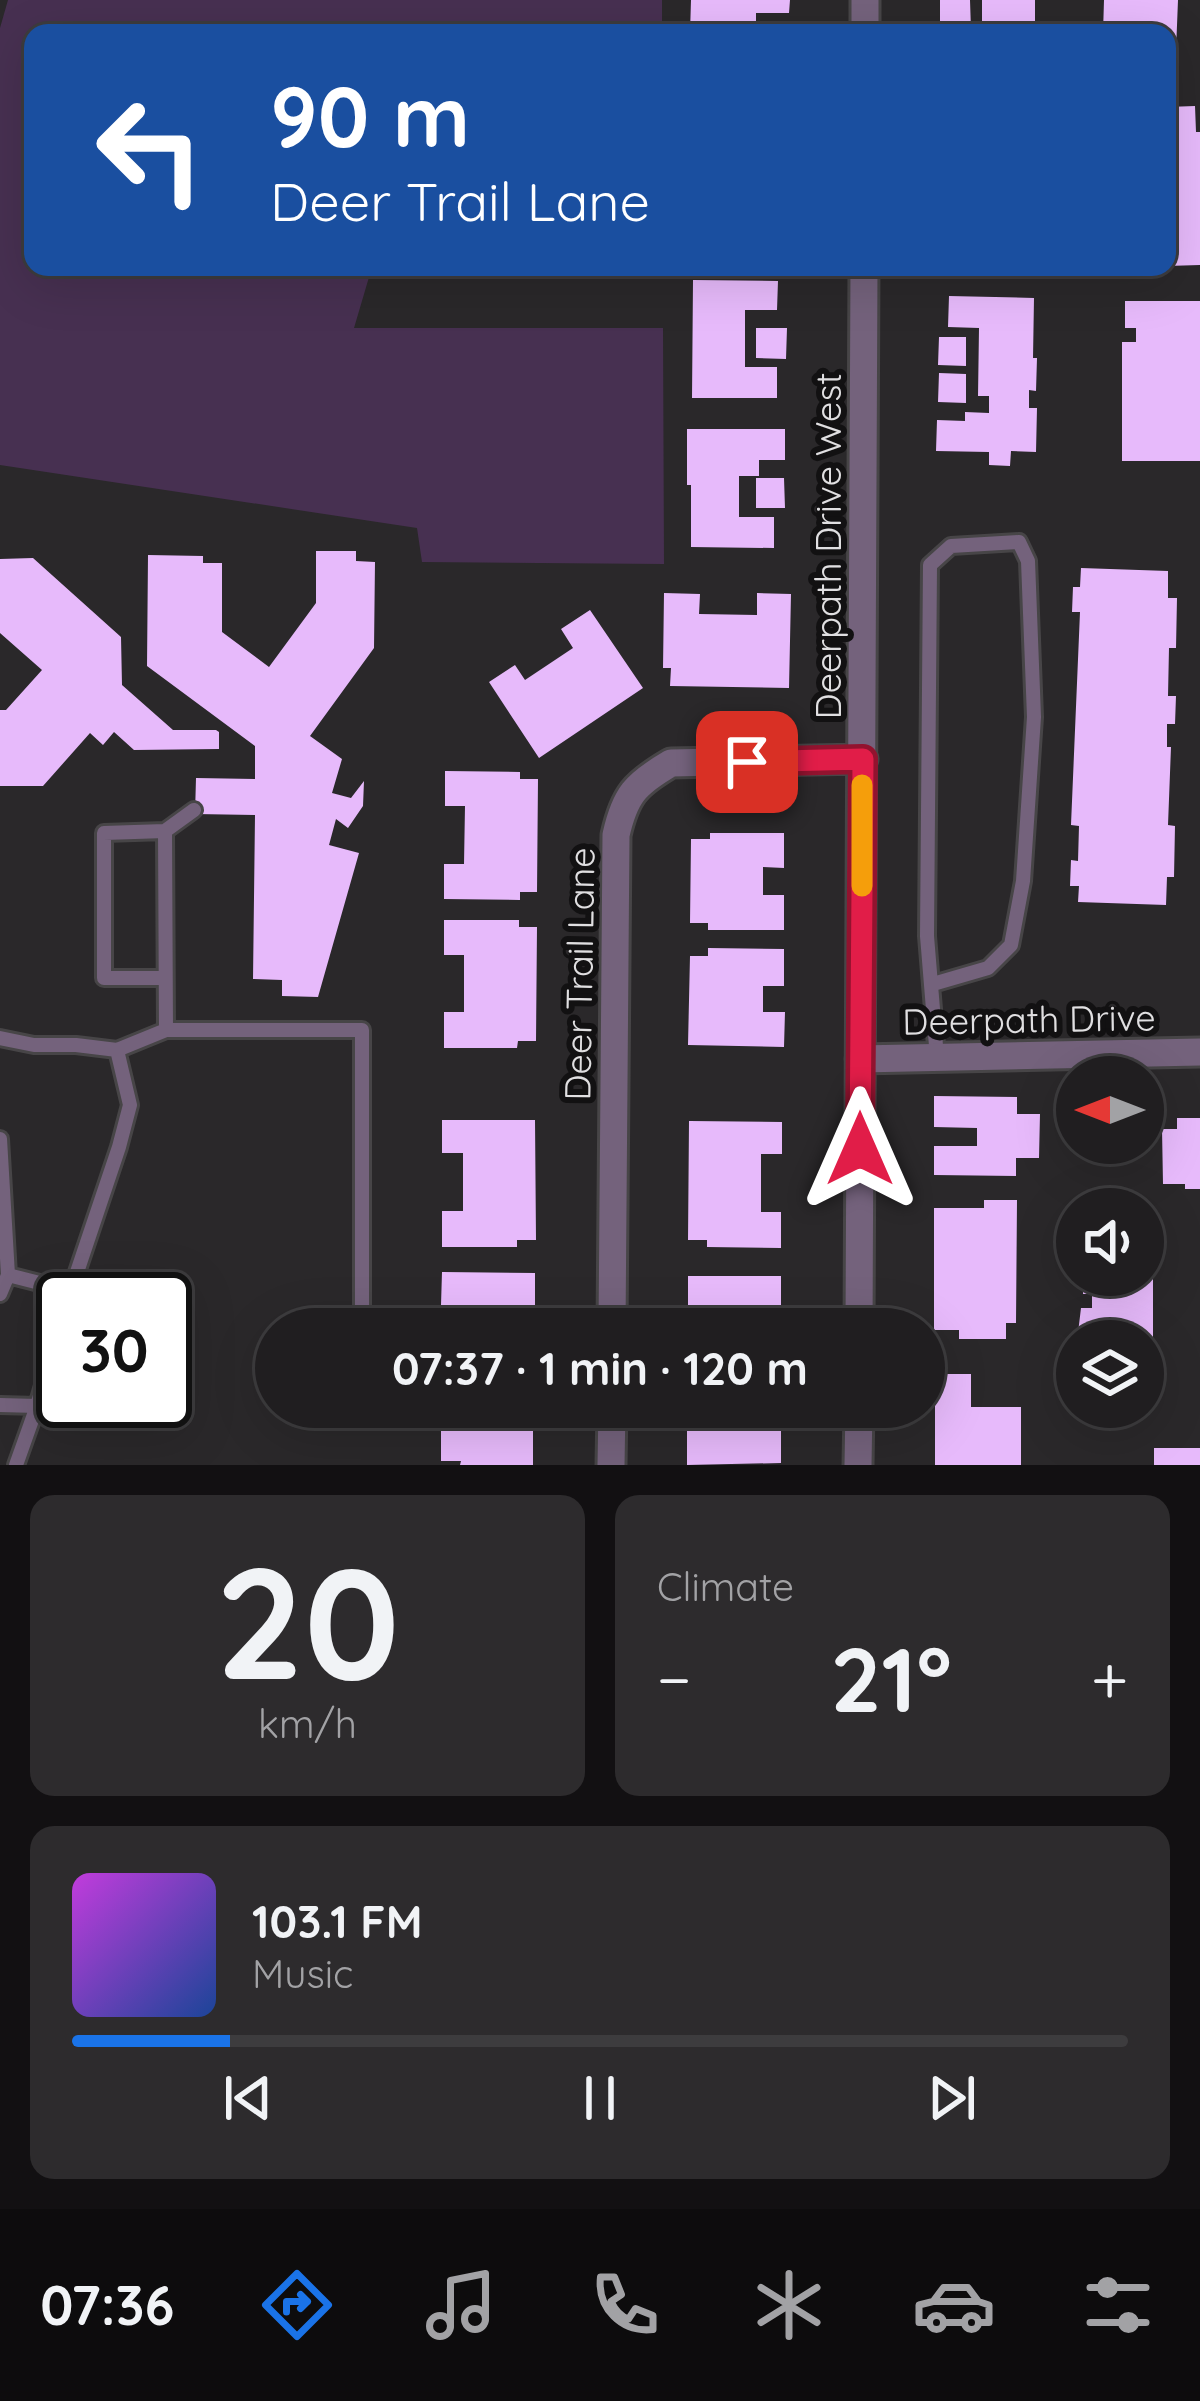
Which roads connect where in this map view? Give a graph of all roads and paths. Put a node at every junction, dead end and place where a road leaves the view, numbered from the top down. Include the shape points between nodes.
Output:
1 (864, 276) edge
2 (863, 759) junction
3 (194, 810) dead end
4 (165, 832) junction
5 (165, 978) junction
6 (933, 984) junction
7 (166, 1030) junction
8 (0, 1039) edge
9 (117, 1050) junction
10 (1200, 1052) edge
11 (938, 1058) junction
12 (860, 1059) junction
13 (0, 1139) edge
14 (77, 1272) edge
15 (8, 1275) junction
16 (36, 1284) edge
17 (0, 1294) edge
18 (362, 1308) edge
19 (612, 1308) edge
20 (860, 1308) edge
21 (0, 1405) edge
22 (36, 1406) edge
23 (36, 1409) edge
24 (612, 1428) edge
25 (859, 1428) edge
26 (16, 1465) edge
27 (611, 1465) edge
28 (859, 1465) edge

1 - 2 street, Deerpath Drive West
2 - 12 street, Deerpath Drive West
2 - 19 street, Deer Trail Lane via 670,763 643,779 622,808
3 - 4 lane
4 - 5 lane
4 - 5 lane via 104,833 104,978
5 - 7 lane
6 - 6 lane via 930,565 951,546 1019,542 1028,561 1034,717 1011,945 988,968
6 - 11 lane
7 - 9 lane
7 - 18 lane via 362,1030
8 - 9 lane
9 - 14 lane via 130,1105
10 - 11 street, Deerpath Drive
11 - 12 street, Deerpath Drive
12 - 20 street, Deerpath Drive West
13 - 15 lane
15 - 16 lane
15 - 17 lane
21 - 22 lane
23 - 26 lane
24 - 27 street
25 - 28 street

